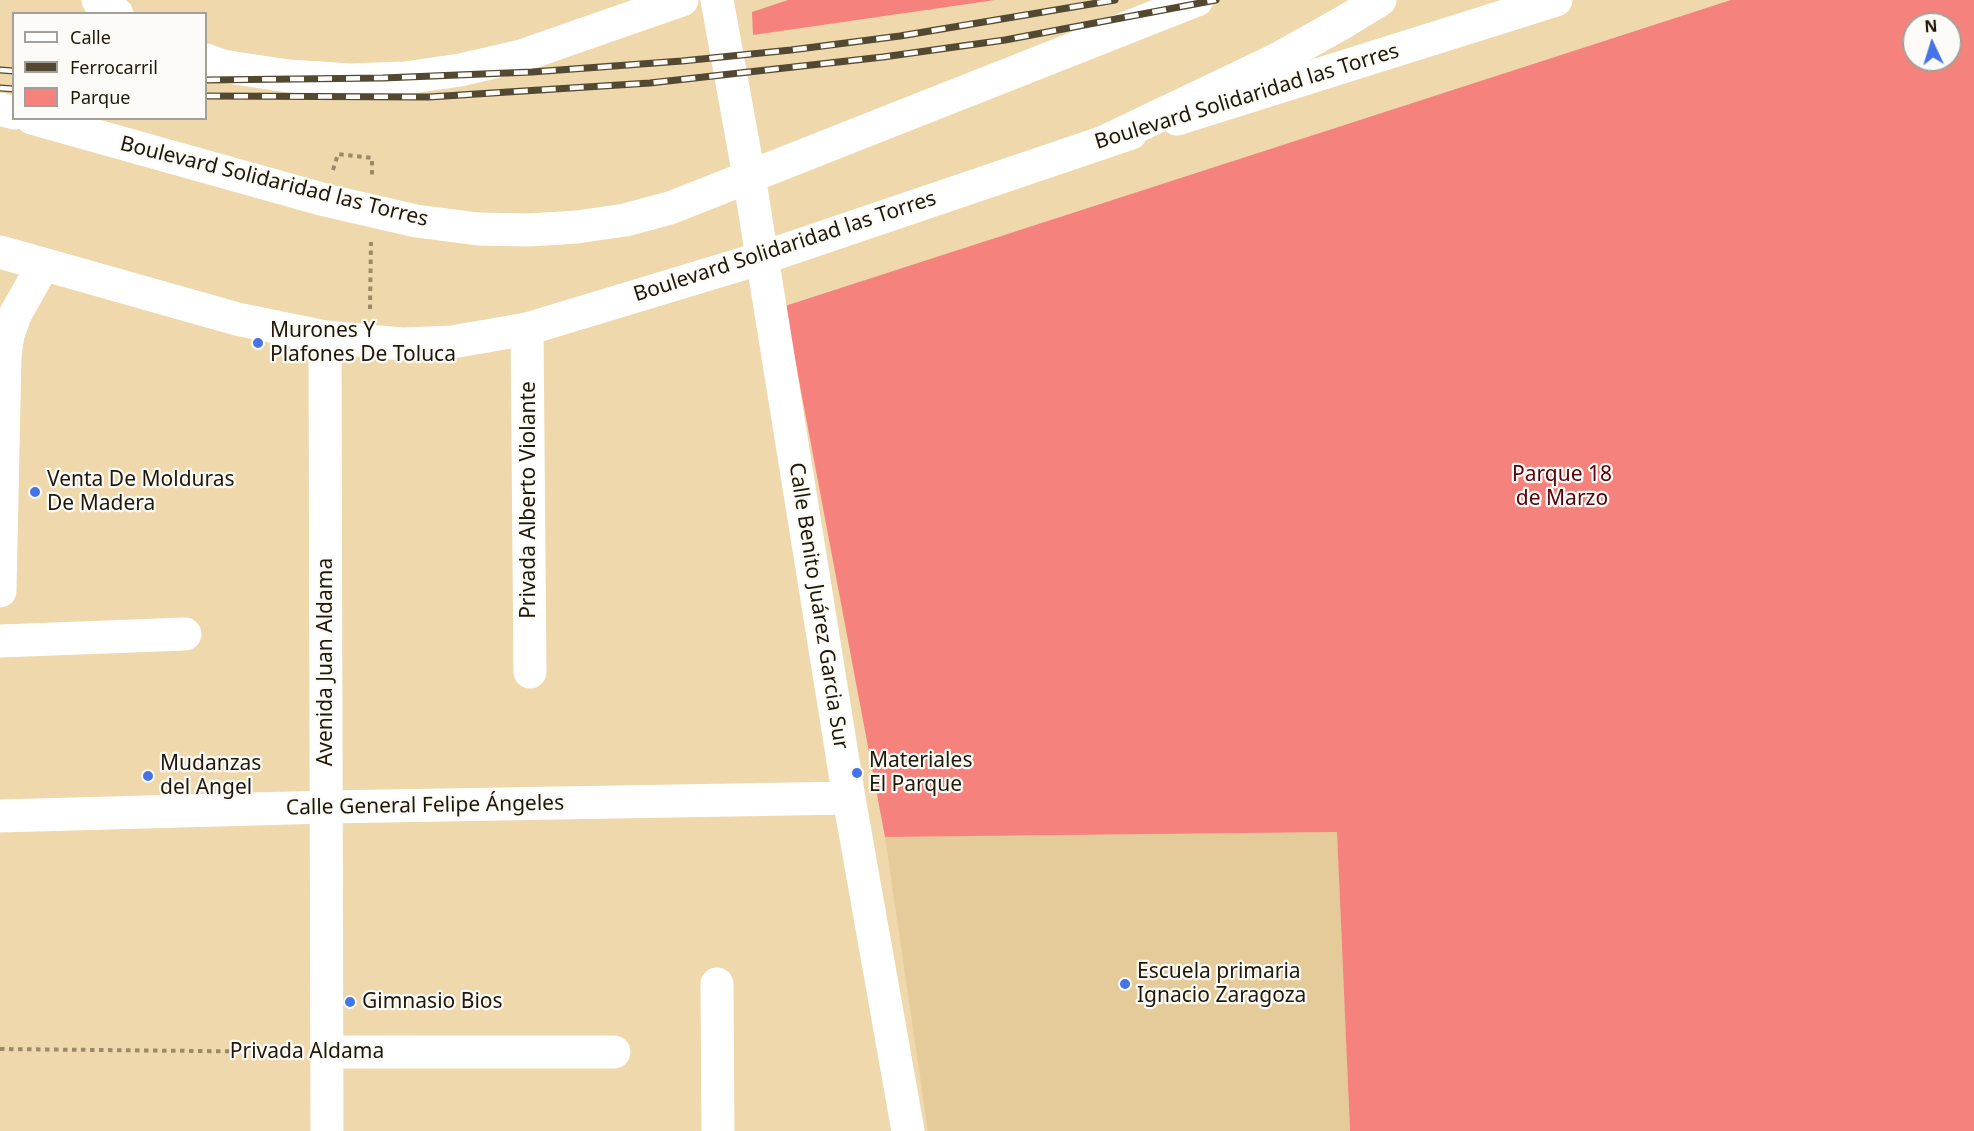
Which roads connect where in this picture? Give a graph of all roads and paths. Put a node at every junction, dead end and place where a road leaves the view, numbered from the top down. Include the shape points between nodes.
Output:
1 (98, 0) edge
2 (682, 0) edge
3 (717, 0) edge
4 (1197, 0) edge
5 (1380, 0) edge
6 (1556, 0) edge
7 (114, 12) edge
8 (207, 60) edge
9 (39, 120) edge
10 (1104, 142) junction
11 (372, 158) dead end
12 (749, 176) junction
13 (372, 181) dead end
14 (371, 238) dead end
15 (0, 252) edge
16 (762, 258) junction
17 (43, 265) junction
18 (370, 318) dead end
19 (527, 329) junction
20 (4, 335) edge
21 (325, 337) junction
22 (0, 591) edge
23 (185, 634) dead end
24 (0, 641) edge
25 (530, 672) dead end
26 (849, 798) junction
27 (327, 807) junction
28 (0, 816) edge
29 (717, 984) dead end
30 (0, 1049) edge
31 (327, 1052) junction
32 (614, 1052) dead end
33 (327, 1131) edge
34 (718, 1131) edge
35 (908, 1131) edge

1 - 7 main road
2 - 8 main road via 521,56 405,78 288,76
3 - 12 main road, Calle Benito Juárez Garcia Sur
4 - 12 main road, Boulevard Solidaridad las Torres
5 - 10 main road via 1275,60
6 - 10 main road, Boulevard Solidaridad las Torres
9 - 12 main road, Boulevard Solidaridad las Torres via 361,208 478,229 529,230 625,220 670,208
10 - 16 main road, Boulevard Solidaridad las Torres
11 - 13 path
12 - 16 main road, Calle Benito Juárez Garcia Sur
14 - 18 path
15 - 17 main road, Boulevard Solidaridad las Torres
16 - 19 main road, Boulevard Solidaridad las Torres
16 - 26 main road, Calle Benito Juárez Garcia Sur
17 - 20 main road
17 - 21 main road, Boulevard Solidaridad las Torres via 237,319
19 - 21 main road, Boulevard Solidaridad las Torres via 452,342 402,344
19 - 25 main road, Privada Alberto Violante
20 - 22 main road
21 - 27 main road, Avenida Juan Aldama
23 - 24 main road
26 - 27 main road, Calle General Felipe Ángeles
26 - 35 main road, Calle Benito Juárez Garcia Sur
27 - 28 main road, Calle General Felipe Ángeles
27 - 31 main road, Avenida Juan Aldama
29 - 34 main road
30 - 31 path, Privada Aldama
31 - 32 main road, Privada Aldama
31 - 33 main road, Avenida Juan Aldama

